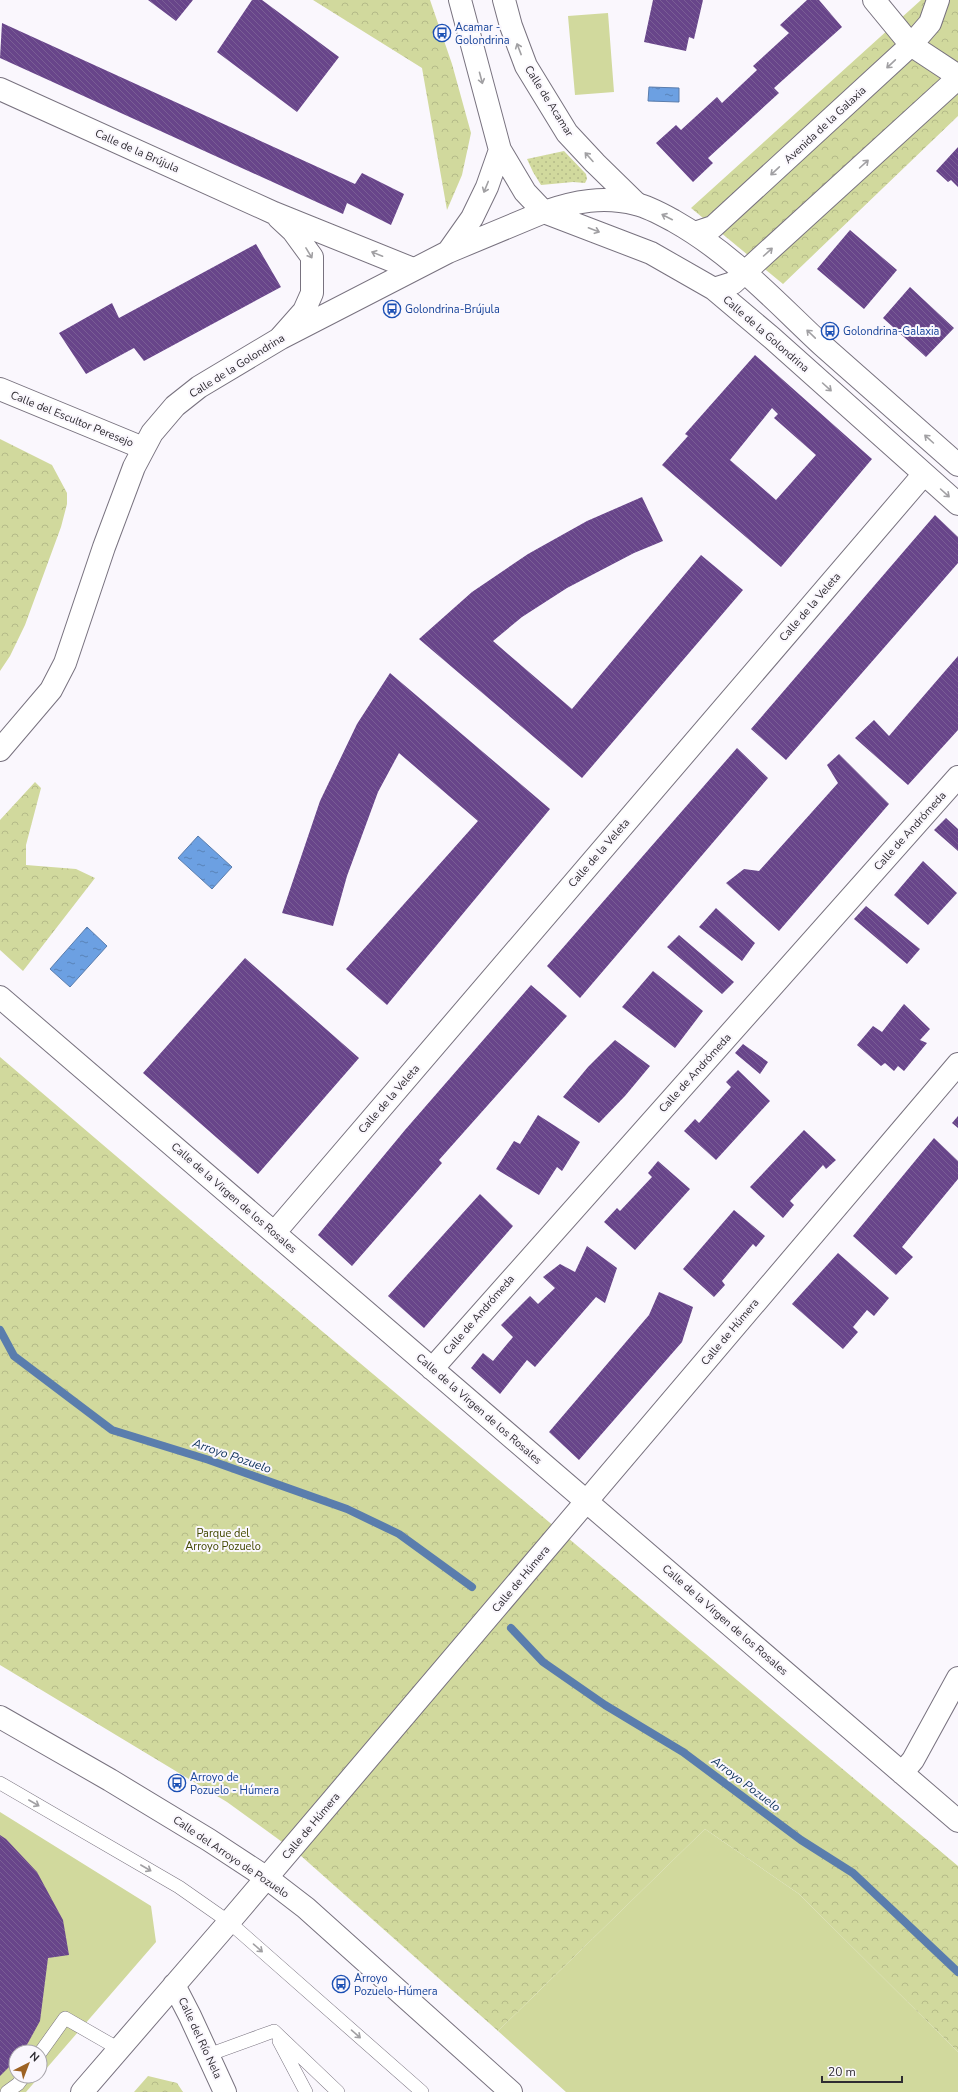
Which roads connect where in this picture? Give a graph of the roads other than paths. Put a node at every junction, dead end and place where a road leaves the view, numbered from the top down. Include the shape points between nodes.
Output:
1 (460, 0) edge
2 (504, 0) edge
3 (874, 0) edge
4 (938, 0) edge
5 (911, 45) junction
6 (958, 77) edge
7 (0, 89) edge
8 (500, 150) junction
9 (606, 175) junction
10 (598, 199) junction
11 (637, 204) junction
12 (274, 213) junction
13 (551, 215) junction
14 (695, 233) junction
15 (448, 252) junction
16 (413, 269) junction
17 (745, 272) junction
18 (714, 289) junction
19 (281, 338) junction
20 (0, 389) edge
21 (143, 448) junction
22 (958, 465) edge
23 (924, 474) junction
24 (958, 504) edge
25 (0, 750) edge
26 (958, 777) edge
27 (0, 997) edge
28 (958, 1064) edge
29 (275, 1232) junction
30 (432, 1369) junction
31 (587, 1501) junction
32 (958, 1678) edge
33 (0, 1717) edge
34 (902, 1773) junction
35 (0, 1783) edge
36 (958, 1822) edge
37 (267, 1878) junction
38 (229, 1922) junction
39 (174, 1985) junction
40 (274, 2031) junction
41 (46, 2044) edge
42 (119, 2049) junction
43 (208, 2055) junction
44 (18, 2084) edge
45 (7, 2092) edge
46 (82, 2092) edge
47 (225, 2092) edge
48 (306, 2092) edge
49 (338, 2092) edge
50 (422, 2092) edge
51 (511, 2092) edge

1 -> 8 street
9 -> 2 street, Calle de Acamar via 567,133 529,72
3 - 5 street
4 - 5 street, Avenida de la Galaxia via 930,23
5 - 6 street
5 -> 14 street, Avenida de la Galaxia via 713,227
17 -> 6 street
7 - 12 street, Calle de la Brújula
8 - 13 street via 525,192
8 -> 15 street via 487,187 472,218
9 - 10 street via 606,187
9 - 11 street, Calle de Acamar
10 - 11 street, Calle de la Golondrina
10 - 13 street, Calle de la Golondrina via 564,205
14 -> 11 street, Calle de la Golondrina
16 -> 12 street, Calle de la Brújula
12 -> 19 street, Calle de la Brújula via 293,231 312,257 312,293 304,311
13 - 15 street, Calle de la Golondrina
13 -> 18 street, Calle de la Golondrina via 651,253
14 - 17 street, Calle de la Golondrina
15 - 16 street, Calle de la Golondrina
16 - 19 street, Calle de la Golondrina
17 - 18 street via 733,283
22 -> 17 street, Calle de la Golondrina via 821,344
18 -> 23 street, Calle de la Golondrina
19 - 21 street, Calle de la Golondrina via 199,387 162,419
20 - 21 street, Calle del Escultor Peresejo
21 - 25 street, Calle de la Golondrina via 104,546 65,663 51,690
23 -> 24 street, Calle de la Golondrina
23 - 29 street, Calle de la Veleta
26 - 30 street, Calle de Andrómeda
27 - 29 street, Calle de la Virgen de los Rosales
28 - 31 street, Calle de Húmera
29 - 30 street, Calle de la Virgen de los Rosales
30 - 31 street, Calle de la Virgen de los Rosales
31 - 34 street, Calle de la Virgen de los Rosales
31 - 37 street, Calle de Húmera
32 - 34 street via 913,1760
33 - 37 street, Calle del Arroyo de Pozuelo via 156,1808
34 - 36 street, Calle de la Virgen de los Rosales
35 -> 38 lane via 180,1887
37 - 38 street, Calle de Húmera
37 - 51 street, Calle del Arroyo de Pozuelo via 306,1908
38 - 39 street, Calle de Húmera
38 -> 50 lane
39 - 42 street, Calle de Húmera
39 - 43 street, Calle del Río Nela
40 - 43 lane
40 - 48 lane
40 - 49 lane
41 - 42 lane via 65,2018
42 - 46 street, Calle de Húmera
43 - 47 street, Calle del Río Nela
44 - 45 lane

